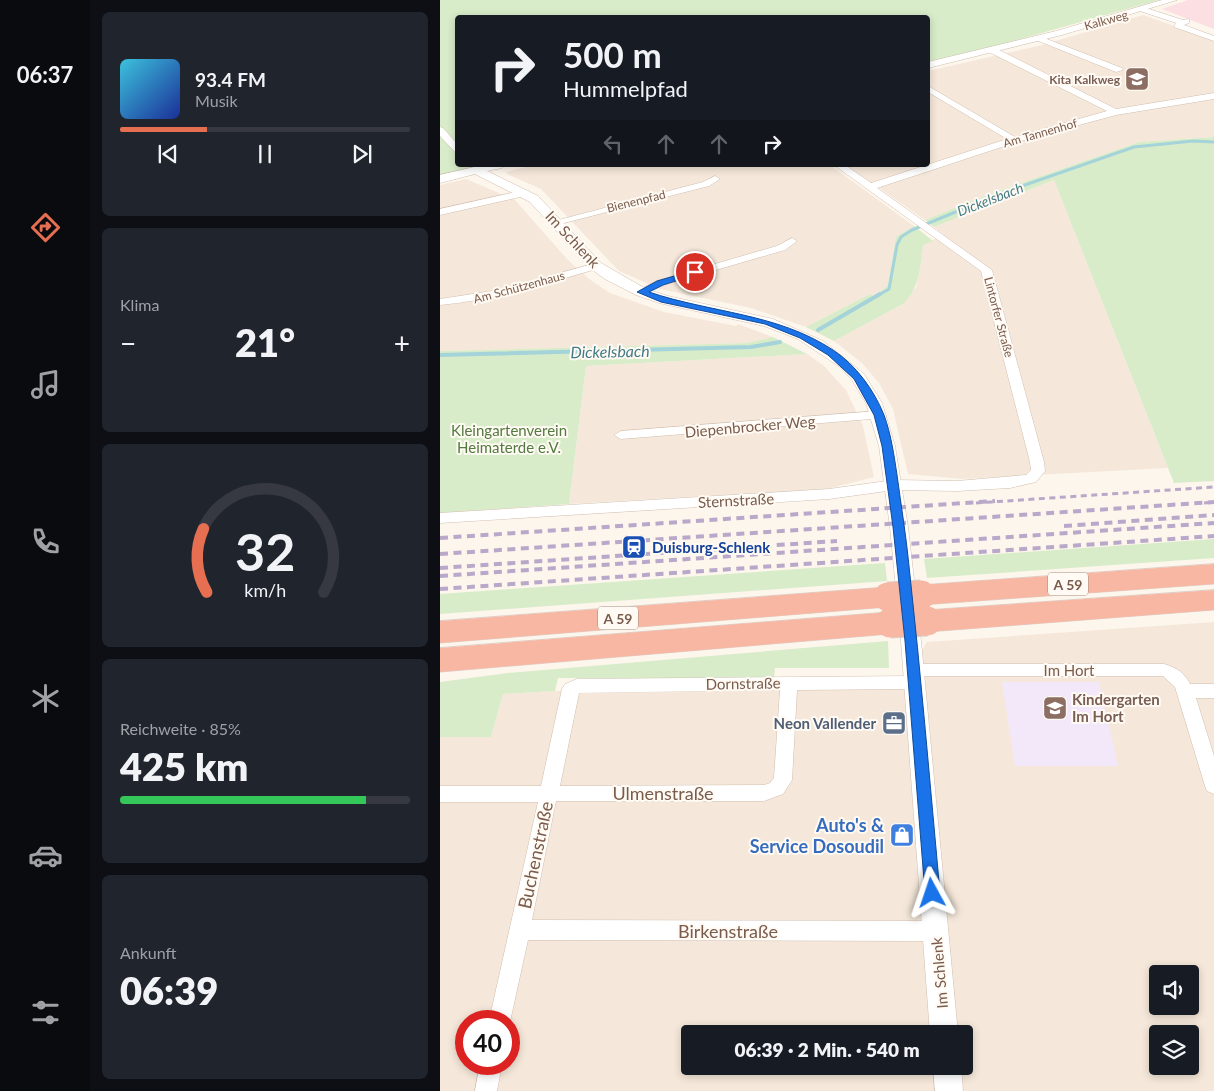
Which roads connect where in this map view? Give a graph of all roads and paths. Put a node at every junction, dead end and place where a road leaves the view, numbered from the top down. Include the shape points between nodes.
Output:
1 (1172, 0) edge
2 (1145, 8) junction
3 (1039, 38) junction
4 (1214, 39) edge
5 (992, 50) junction
6 (930, 65) edge
7 (1119, 70) dead end
8 (930, 90) edge
9 (1214, 96) edge
10 (1115, 112) junction
11 (440, 130) edge
12 (1014, 140) junction
13 (455, 148) edge
14 (842, 167) edge
15 (472, 168) edge
16 (440, 179) edge
17 (715, 179) dead end
18 (870, 187) junction
19 (525, 193) junction
20 (440, 212) edge
21 (556, 222) junction
22 (792, 241) dead end
23 (596, 266) junction
24 (641, 292) junction
25 (440, 302) edge
26 (879, 415) junction
27 (621, 435) dead end
28 (1031, 479) joint
29 (894, 485) junction
30 (440, 518) edge
31 (1214, 574) edge
32 (1214, 600) edge
33 (924, 608) junction
34 (889, 610) junction
35 (440, 632) edge
36 (440, 660) edge
37 (914, 676) junction
38 (789, 682) junction
39 (571, 689) joint
40 (1214, 690) edge
41 (1184, 691) junction
42 (1214, 786) edge
43 (440, 794) edge
44 (548, 794) junction
45 (519, 930) junction
46 (936, 932) junction
47 (502, 1010) edge
48 (943, 1025) edge
49 (489, 1075) edge
50 (948, 1075) edge
51 (486, 1091) edge
52 (949, 1091) edge

1 - 2 street, Kalkweg
2 - 3 street, Kalkweg
2 - 4 street via 1184,21 1177,25
3 - 5 street, Kalkweg
3 - 7 street, Kalkweg
5 - 6 street, Kalkweg
5 - 10 street
8 - 12 street
9 - 10 street, Am Tannenhof
10 - 12 street, Am Tannenhof
11 - 13 street
12 - 18 street, Am Tannenhof
14 - 18 street, Lintorfer Straße
15 - 16 street
15 - 19 street, Im Schlenk
17 - 21 street, Bienenpfad
18 - 28 street, Lintorfer Straße via 986,270 1037,462 1038,471
19 - 20 street
19 - 21 street, Im Schlenk
21 - 23 street, Im Schlenk
22 - 24 street via 781,248 660,283
23 - 24 street, Im Schlenk
23 - 25 street, Am Schützenhaus via 490,296
24 - 26 street, Im Schlenk via 768,322 803,336 831,353 858,377
26 - 27 street, Diepenbrocker Weg
26 - 29 street, Im Schlenk
28 - 29 street, Sternstraße via 957,486
29 - 30 street, Sternstraße via 829,494
29 - 37 street, Im Schlenk
31 - 33 highway, A 59
32 - 33 highway, A 59
33 - 34 highway, A 59, bridge
34 - 35 highway, A 59
34 - 36 highway, A 59
37 - 38 street, Dornstraße
37 - 41 street, Im Hort via 1164,670 1174,673
37 - 46 street, Im Schlenk
38 - 39 street, Dornstraße via 577,686
38 - 44 street, Ulmenstraße via 783,780 776,788 764,793
39 - 44 street, Buchenstraße
40 - 41 street
41 - 42 street, Im Hort
43 - 44 street, Ulmenstraße
44 - 45 street, Buchenstraße
45 - 46 street, Birkenstraße
45 - 47 street, Buchenstraße
46 - 48 street, Im Schlenk
49 - 51 street
50 - 52 street

